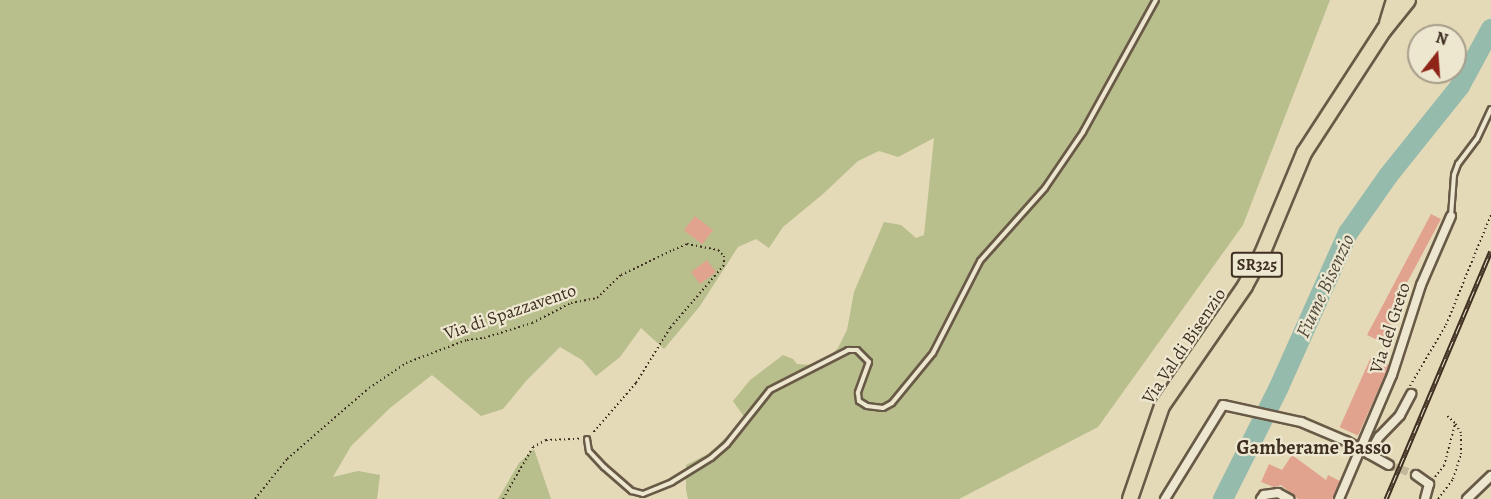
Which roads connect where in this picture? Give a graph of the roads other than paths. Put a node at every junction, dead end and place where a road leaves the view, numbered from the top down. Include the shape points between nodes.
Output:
1 (1156, 0) edge
2 (1394, 0) edge
3 (1408, 0) edge
4 (1384, 30) junction
5 (1491, 109) edge
6 (1451, 216) joint
7 (1411, 394) road end
8 (586, 439) road end
9 (1365, 452) junction
10 (1389, 465) tunnel mouth
11 (1416, 475) dead end
12 (1491, 476) edge
13 (1130, 499) edge
14 (1166, 499) edge
15 (1261, 499) edge
16 (1289, 499) edge
17 (1339, 499) edge
18 (1425, 499) edge
19 (1467, 499) edge

1 - 8 lane via 1083,132 1045,188 980,261 933,353 892,403 883,408 859,401 869,362 857,350 848,350 770,390 711,458 643,494 632,491 604,467 589,451
2 - 4 main road, SR325
3 - 4 main road, SR325
4 - 13 main road, Via Val di Bisenzio / SR325 via 1304,153 1245,286 1162,406
5 - 6 lane via 1477,139 1458,164
6 - 9 street, Via del Greto via 1428,267
7 - 9 street via 1400,415
9 - 10 street
9 - 14 street via 1302,422 1223,405
9 - 17 street
11 - 18 street via 1427,481
12 - 19 street
15 - 16 street via 1278,493

